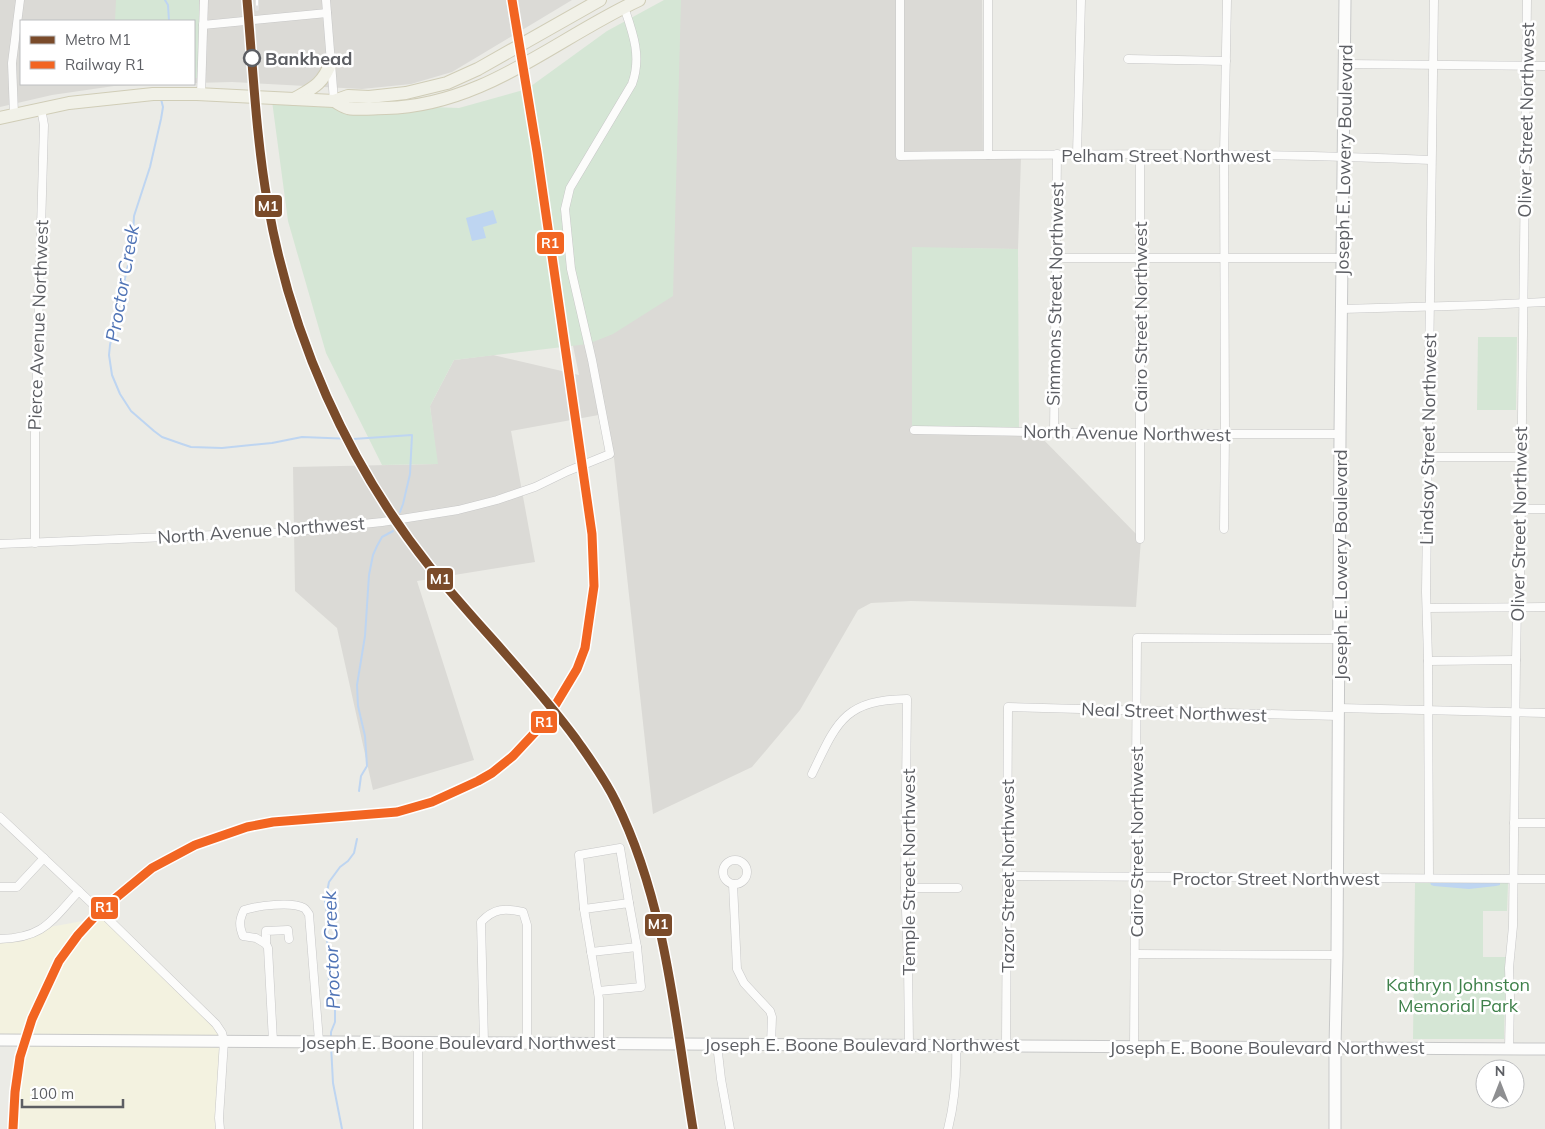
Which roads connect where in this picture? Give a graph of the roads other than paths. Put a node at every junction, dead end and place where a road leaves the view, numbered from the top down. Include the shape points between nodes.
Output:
1 (20, 0) edge
2 (204, 0) edge
3 (326, 0) edge
4 (600, 0) edge
5 (639, 0) edge
6 (900, 0) edge
7 (988, 0) edge
8 (1081, 0) edge
9 (1227, 0) edge
10 (1345, 0) edge
11 (1434, 0) edge
12 (1527, 0) edge
13 (623, 3) edge
14 (326, 13) junction
15 (203, 25) junction
16 (1128, 59) dead end
17 (1226, 61) junction
18 (331, 62) junction
19 (1345, 64) junction
20 (1433, 65) junction
21 (1527, 66) junction
22 (1545, 66) edge
23 (202, 94) junction
24 (294, 99) junction
25 (334, 101) junction
26 (41, 108) junction
27 (14, 114) junction
28 (0, 118) edge
29 (1057, 154) junction
30 (1077, 154) junction
31 (1140, 154) junction
32 (988, 155) junction
33 (1224, 155) junction
34 (1344, 156) junction
35 (1431, 160) junction
36 (1056, 258) junction
37 (1139, 258) junction
38 (1225, 258) junction
39 (1343, 258) junction
40 (1523, 302) junction
41 (1545, 302) edge
42 (1429, 307) junction
43 (1342, 309) junction
44 (914, 430) dead end
45 (1054, 433) junction
46 (1140, 434) junction
47 (1225, 434) junction
48 (1340, 434) junction
49 (1427, 457) junction
50 (1521, 457) junction
51 (1521, 509) junction
52 (1545, 509) edge
53 (1224, 529) dead end
54 (1140, 539) dead end
55 (34, 543) junction
56 (0, 544) edge
57 (1517, 607) junction
58 (1545, 607) edge
59 (1427, 608) junction
60 (1340, 639) junction
61 (1428, 660) junction
62 (1516, 660) junction
63 (1008, 707) joint
64 (1137, 711) junction
65 (1428, 711) junction
66 (1339, 712) junction
67 (1515, 713) junction
68 (1545, 713) edge
69 (812, 774) dead end
70 (0, 817) edge
71 (1514, 823) junction
72 (1545, 823) edge
73 (44, 858) junction
74 (1008, 876) junction
75 (1136, 877) junction
76 (1338, 878) junction
77 (1429, 878) junction
78 (1514, 878) junction
79 (1545, 879) edge
80 (732, 884) dead end
81 (0, 888) edge
82 (905, 888) junction
83 (958, 888) dead end
84 (79, 891) junction
85 (629, 903) junction
86 (584, 909) junction
87 (0, 939) edge
88 (289, 939) dead end
89 (266, 944) junction
90 (637, 947) junction
91 (591, 952) junction
92 (1135, 954) junction
93 (1337, 955) junction
94 (598, 991) junction
95 (0, 1040) edge
96 (224, 1041) junction
97 (273, 1041) junction
98 (322, 1041) junction
99 (418, 1042) junction
100 (484, 1042) junction
101 (527, 1042) junction
102 (600, 1042) junction
103 (717, 1044) junction
104 (771, 1044) junction
105 (909, 1044) junction
106 (956, 1045) junction
107 (1006, 1045) junction
108 (1134, 1046) junction
109 (1334, 1046) junction
110 (1509, 1049) junction
111 (1545, 1049) edge
112 (220, 1129) edge
113 (418, 1129) edge
114 (730, 1129) edge
115 (948, 1129) edge
116 (1335, 1129) edge

1 - 27 street via 12,63
2 - 15 street
3 - 14 street
4 - 25 main road via 447,83 406,93 348,96
5 - 13 main road
6 - 32 street, Pelham Street Northwest via 900,156
7 - 32 street
8 - 30 street
9 - 17 street
10 - 19 main road, Joseph E. Lowery Boulevard
11 - 20 street, Lindsay Street Northwest
12 - 21 street, Oliver Street Northwest
13 - 25 main road via 496,80 466,93 438,102 391,108 348,108
13 - 55 street, North Avenue Northwest via 637,51 635,76 570,188 565,210 571,269 610,454 535,487 458,510 296,531
14 - 15 street
14 - 18 street
15 - 23 street
16 - 17 street
17 - 33 street
18 - 24 main road via 321,82
18 - 25 street
19 - 20 street
19 - 34 main road, Joseph E. Lowery Boulevard
20 - 21 street
20 - 35 street, Lindsay Street Northwest
21 - 22 street
21 - 40 street, Oliver Street Northwest
23 - 24 main road
23 - 26 main road via 153,94
24 - 25 main road
26 - 27 main road
26 - 55 street, Pierce Avenue Northwest via 44,125
27 - 28 main road
29 - 30 street, Pelham Street Northwest
29 - 32 street, Pelham Street Northwest
29 - 36 street, Simmons Street Northwest
30 - 31 street, Pelham Street Northwest
31 - 33 street, Pelham Street Northwest
31 - 37 street, Cairo Street Northwest
33 - 34 street, Pelham Street Northwest
33 - 38 street
34 - 35 street, Pelham Street Northwest
34 - 39 main road, Joseph E. Lowery Boulevard
35 - 42 street, Lindsay Street Northwest
36 - 37 street
36 - 45 street, Simmons Street Northwest
37 - 38 street
37 - 46 street, Cairo Street Northwest
38 - 39 street
38 - 47 street
39 - 43 main road, Joseph E. Lowery Boulevard
40 - 41 street
40 - 42 street
40 - 50 street, Oliver Street Northwest
42 - 43 street
42 - 49 street, Lindsay Street Northwest
43 - 48 main road, Joseph E. Lowery Boulevard
44 - 45 street, North Avenue Northwest
45 - 46 street, North Avenue Northwest
46 - 47 street, North Avenue Northwest
46 - 54 street, Cairo Street Northwest
47 - 48 street, North Avenue Northwest
47 - 53 street
48 - 60 main road, Joseph E. Lowery Boulevard
49 - 50 street
49 - 59 street, Lindsay Street Northwest
50 - 51 street, Oliver Street Northwest
51 - 52 street
51 - 57 street, Oliver Street Northwest
55 - 56 street, North Avenue Northwest
57 - 58 street
57 - 59 street
57 - 62 street, Oliver Street Northwest
59 - 61 street, Lindsay Street Northwest
60 - 64 street, Cairo Street Northwest via 1137,638
60 - 66 main road, Joseph E. Lowery Boulevard
61 - 62 street
61 - 65 street, Lindsay Street Northwest
62 - 67 street, Oliver Street Northwest
63 - 64 street, Neal Street Northwest
63 - 74 street, Tazor Street Northwest
64 - 66 street, Neal Street Northwest
64 - 75 street, Cairo Street Northwest
65 - 66 street, Neal Street Northwest
65 - 67 street, Neal Street Northwest
65 - 77 street, Lindsay Street Northwest
66 - 76 main road, Joseph E. Lowery Boulevard
67 - 68 street, Neal Street Northwest
67 - 71 street, Oliver Street Northwest
69 - 82 street, Temple Street Northwest via 832,732 850,713 875,701 907,699
70 - 73 street
71 - 72 street
71 - 78 street, Oliver Street Northwest
73 - 81 street via 17,887
73 - 84 street
74 - 75 street, Proctor Street Northwest
74 - 107 street, Tazor Street Northwest
75 - 76 street, Proctor Street Northwest
75 - 92 street, Cairo Street Northwest
76 - 77 street, Proctor Street Northwest
76 - 93 main road, Joseph E. Lowery Boulevard
77 - 78 street, Proctor Street Northwest
78 - 79 street, Proctor Street Northwest
78 - 110 street, Oliver Street Northwest
80 - 104 street via 737,969 744,982 770,1011
82 - 83 street
82 - 105 street, Temple Street Northwest
84 - 87 street via 45,928 34,934
84 - 96 street via 216,1024
85 - 86 street
85 - 86 street via 620,848 579,855
85 - 90 street
86 - 91 street
88 - 89 street via 288,930 266,931
89 - 97 street
89 - 98 street via 243,936 239,928 244,910 284,905 304,908 309,914
90 - 91 street
90 - 94 street via 641,987
91 - 94 street
92 - 93 street
92 - 108 street, Cairo Street Northwest
93 - 109 main road, Joseph E. Lowery Boulevard
94 - 102 street
95 - 96 main road, Joseph E. Boone Boulevard Northwest
96 - 97 main road, Joseph E. Boone Boulevard Northwest
96 - 112 street
97 - 98 main road, Joseph E. Boone Boulevard Northwest
98 - 99 main road, Joseph E. Boone Boulevard Northwest
99 - 100 main road, Joseph E. Boone Boulevard Northwest
99 - 113 street
100 - 101 main road, Joseph E. Boone Boulevard Northwest
100 - 101 street via 481,922 489,914 512,909 523,912 527,925
101 - 102 main road, Joseph E. Boone Boulevard Northwest
102 - 103 main road, Joseph E. Boone Boulevard Northwest
103 - 104 main road, Joseph E. Boone Boulevard Northwest
103 - 114 street
104 - 105 main road, Joseph E. Boone Boulevard Northwest
105 - 106 main road, Joseph E. Boone Boulevard Northwest
106 - 107 main road, Joseph E. Boone Boulevard Northwest
106 - 115 street via 955,1103
107 - 108 main road, Joseph E. Boone Boulevard Northwest
108 - 109 main road, Joseph E. Boone Boulevard Northwest
109 - 110 main road, Joseph E. Boone Boulevard Northwest
109 - 116 main road, Joseph E. Lowery Boulevard
110 - 111 main road, Joseph E. Boone Boulevard Northwest

